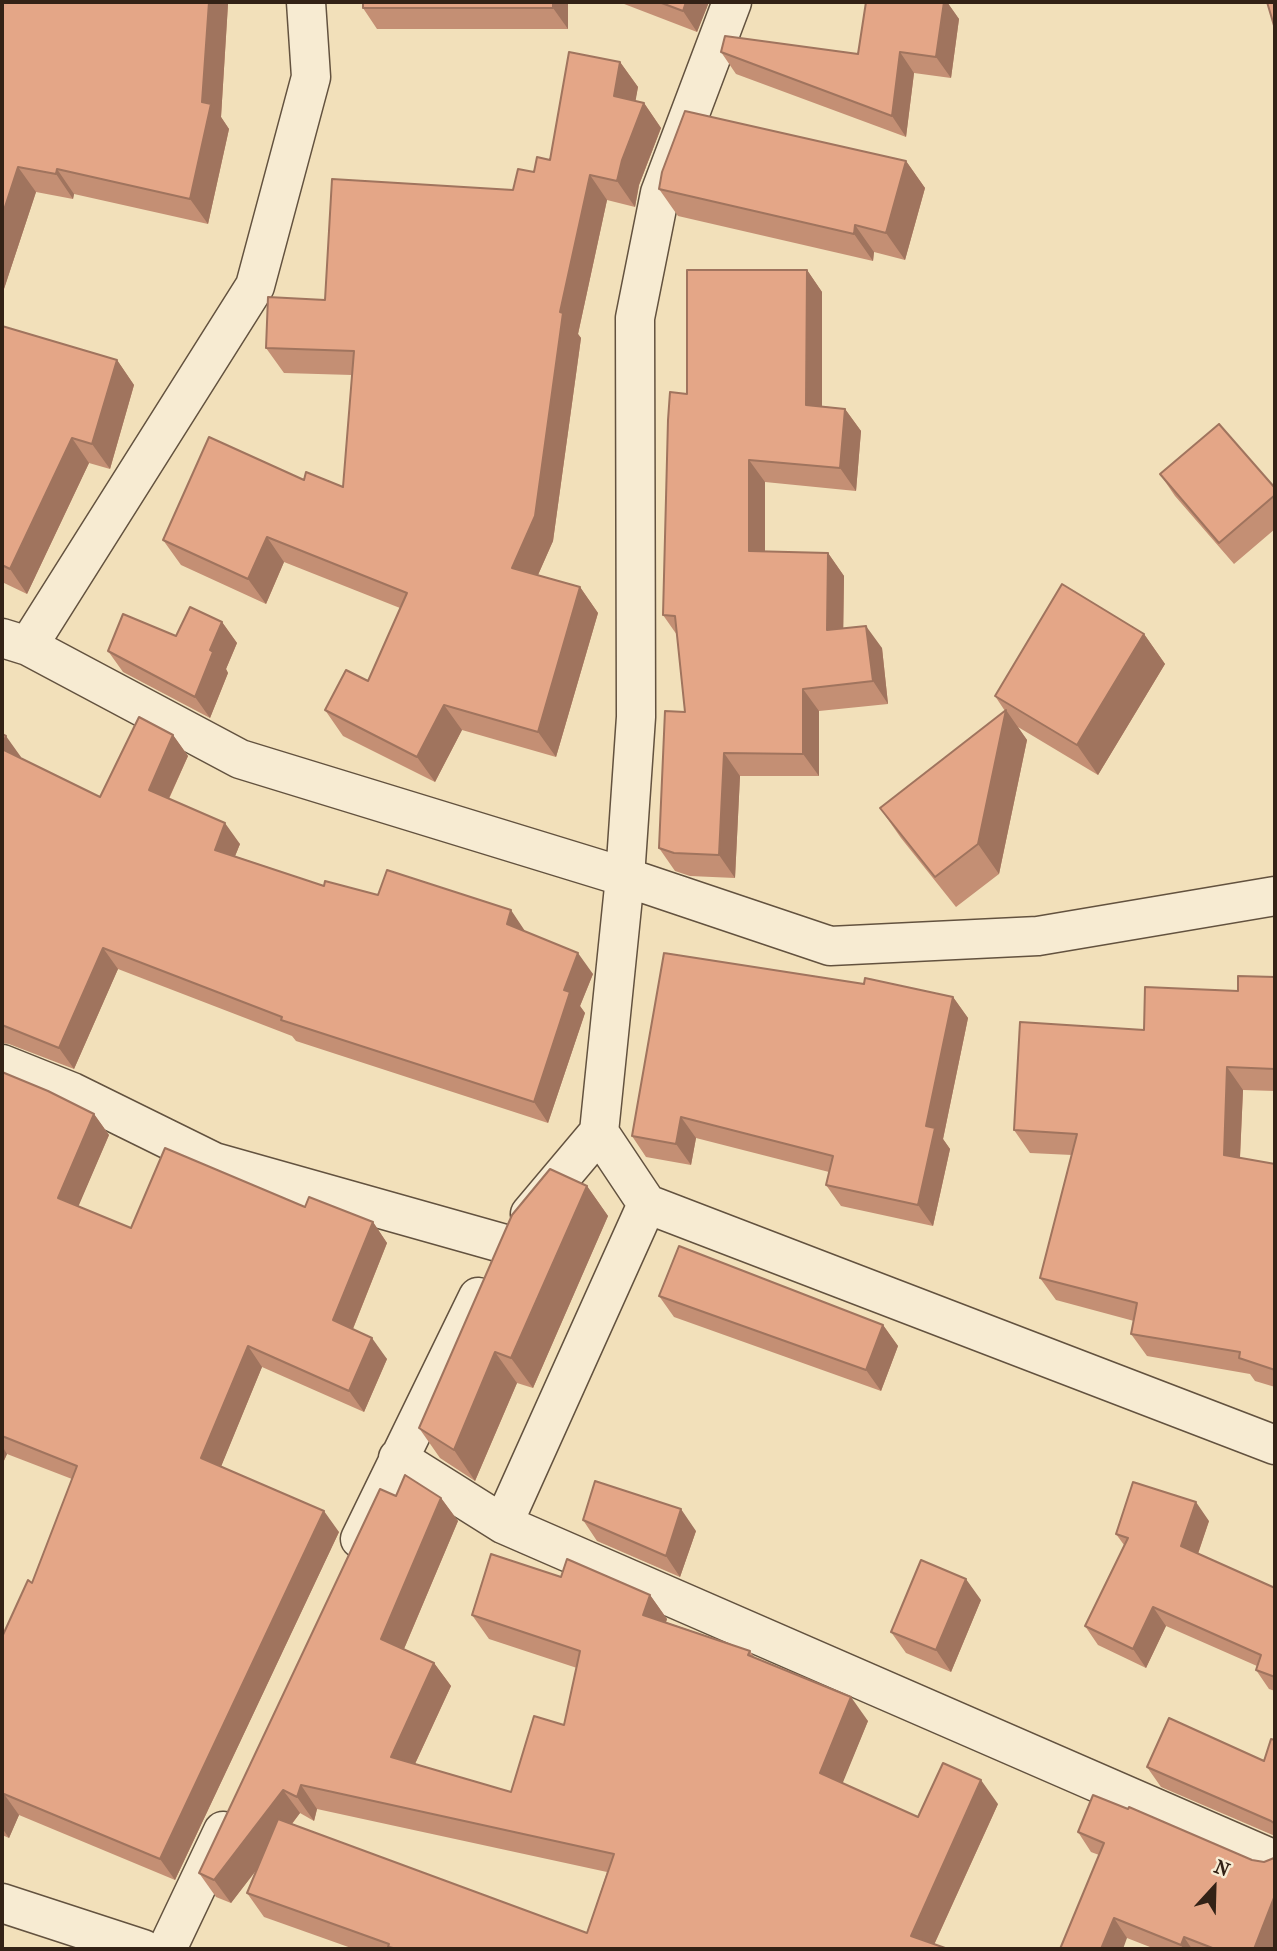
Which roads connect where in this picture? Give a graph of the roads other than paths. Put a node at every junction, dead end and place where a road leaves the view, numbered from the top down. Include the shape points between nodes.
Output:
1 (306, 2) edge
2 (732, 2) edge
3 (15, 642) edge
4 (625, 877) junction
5 (1275, 896) edge
6 (2, 1064) edge
7 (599, 1132) junction
8 (647, 1204) junction
9 (505, 1244) junction
10 (1275, 1445) edge
11 (398, 1458) junction
12 (503, 1524) junction
13 (345, 1572) edge
14 (238, 1798) edge
15 (1275, 1860) edge
16 (2, 1903) edge
17 (143, 1949) edge
18 (167, 1949) edge

1 - 3 street via 311,77 256,286
2 - 4 street via 660,193 635,318 636,717
3 - 4 street via 240,759
4 - 5 street via 830,946 1038,936
4 - 7 street
6 - 9 street via 214,1162
7 - 8 street
7 - 9 street
8 - 10 street
8 - 12 street
9 - 11 street
11 - 12 street
11 - 13 street
12 - 15 street
14 - 18 street
16 - 17 street

